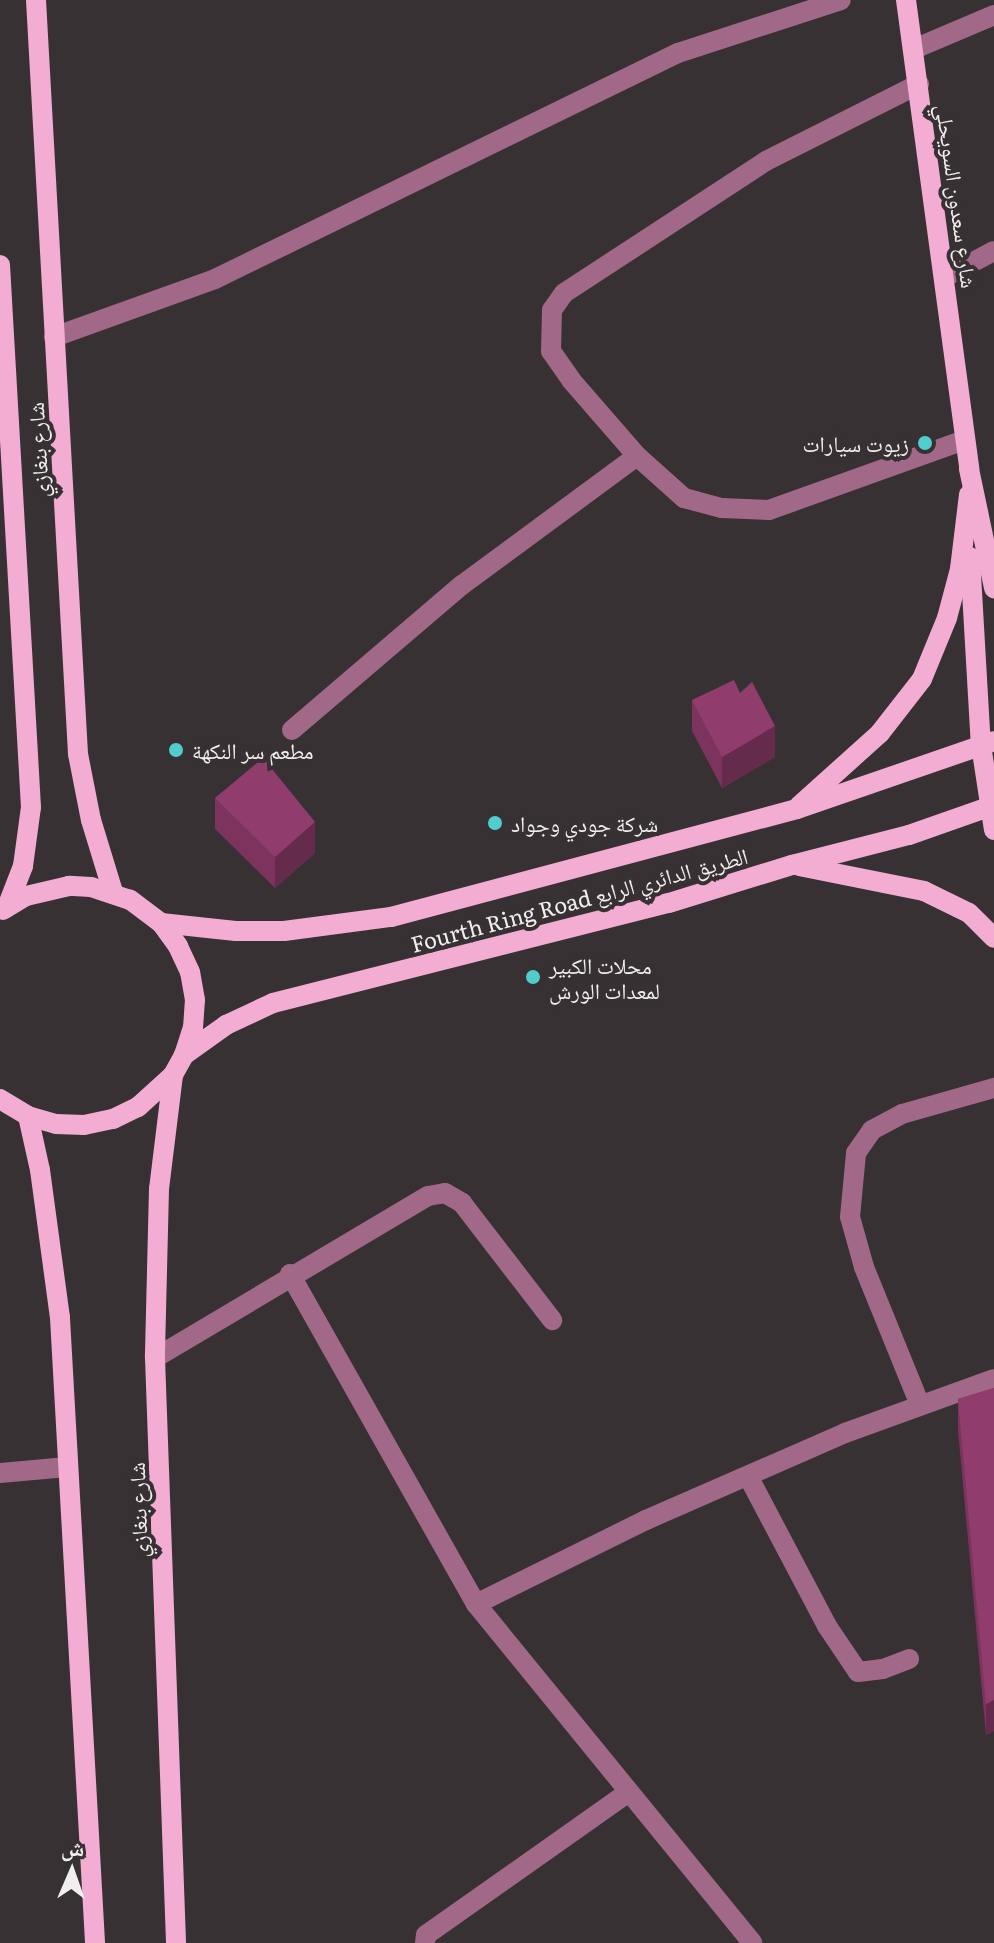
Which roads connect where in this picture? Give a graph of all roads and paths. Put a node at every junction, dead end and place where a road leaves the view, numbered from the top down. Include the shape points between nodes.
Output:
1 (36, 0) edge
2 (841, 0) edge
3 (906, 0) edge
4 (994, 15) edge
5 (914, 49) junction
6 (919, 84) junction
7 (994, 251) edge
8 (0, 265) edge
9 (945, 277) junction
10 (54, 337) junction
11 (965, 440) junction
12 (637, 456) junction
13 (969, 469) junction
14 (969, 495) junction
15 (988, 541) edge
16 (994, 588) edge
17 (292, 730) dead end
18 (988, 743) edge
19 (991, 806) edge
20 (797, 809) junction
21 (994, 830) edge
22 (792, 865) junction
23 (113, 892) junction
24 (3, 910) edge
25 (161, 923) junction
26 (994, 938) edge
27 (184, 1055) junction
28 (173, 1075) junction
29 (994, 1088) edge
30 (0, 1099) edge
31 (28, 1116) junction
32 (290, 1274) junction
33 (552, 1320) dead end
34 (155, 1358) junction
35 (994, 1379) edge
36 (920, 1405) junction
37 (67, 1467) junction
38 (0, 1473) edge
39 (748, 1476) junction
40 (476, 1604) junction
41 (909, 1659) dead end
42 (629, 1792) junction
43 (95, 1943) edge
44 (176, 1943) edge
45 (425, 1943) edge
46 (752, 1943) edge

1 - 10 main road, شارع بنغازي
2 - 10 street via 678,53 215,279
3 - 5 main road, شارع سعدون السويحلي
4 - 5 street
5 - 6 main road, شارع سعدون السويحلي
6 - 9 main road, شارع سعدون السويحلي
6 - 12 street via 766,161 564,293 552,310 551,351
7 - 9 street
8 - 24 main road, شارع بنغازي via 31,807 23,866
9 - 11 main road, شارع سعدون السويحلي
10 - 23 main road, شارع بنغازي via 78,754
11 - 12 street via 769,510 722,508 684,498
11 - 13 main road, شارع سعدون السويحلي
12 - 17 street via 462,585
13 - 14 main road
13 - 15 main road, شارع سعدون السويحلي
14 - 18 main road
14 - 20 main road via 960,569 922,679 880,733
15 - 16 main road, شارع سعدون السويحلي
18 - 19 main road
18 - 20 main road, Fourth Ring Road الطريق الدائري الرابع
19 - 21 main road
19 - 22 main road, Fourth Ring Road الطريق الدائري الرابع via 909,835
20 - 25 main road, Fourth Ring Road الطريق الدائري الرابع via 391,917 284,931
22 - 26 main road via 924,891 969,913
22 - 27 main road, Fourth Ring Road الطريق الدائري الرابع via 669,903 273,1003 226,1025
23 - 24 main road via 69,886 26,896
23 - 25 main road
25 - 27 main road via 190,972 195,1000
27 - 28 main road
28 - 31 main road via 138,1107 113,1119 84,1125
28 - 34 main road, شارع بنغازي via 159,1189
29 - 36 street via 902,1114 872,1130 856,1153 850,1217 864,1267
30 - 31 main road
31 - 37 main road via 60,1318
32 - 33 street via 428,1196 445,1193 462,1203
32 - 34 street
32 - 40 street
34 - 44 main road, شارع بنغازي
35 - 36 street
36 - 39 street
37 - 38 street
37 - 43 main road
39 - 40 street
39 - 41 street via 827,1626 858,1672
40 - 42 street
42 - 45 street via 426,1935
42 - 46 street

